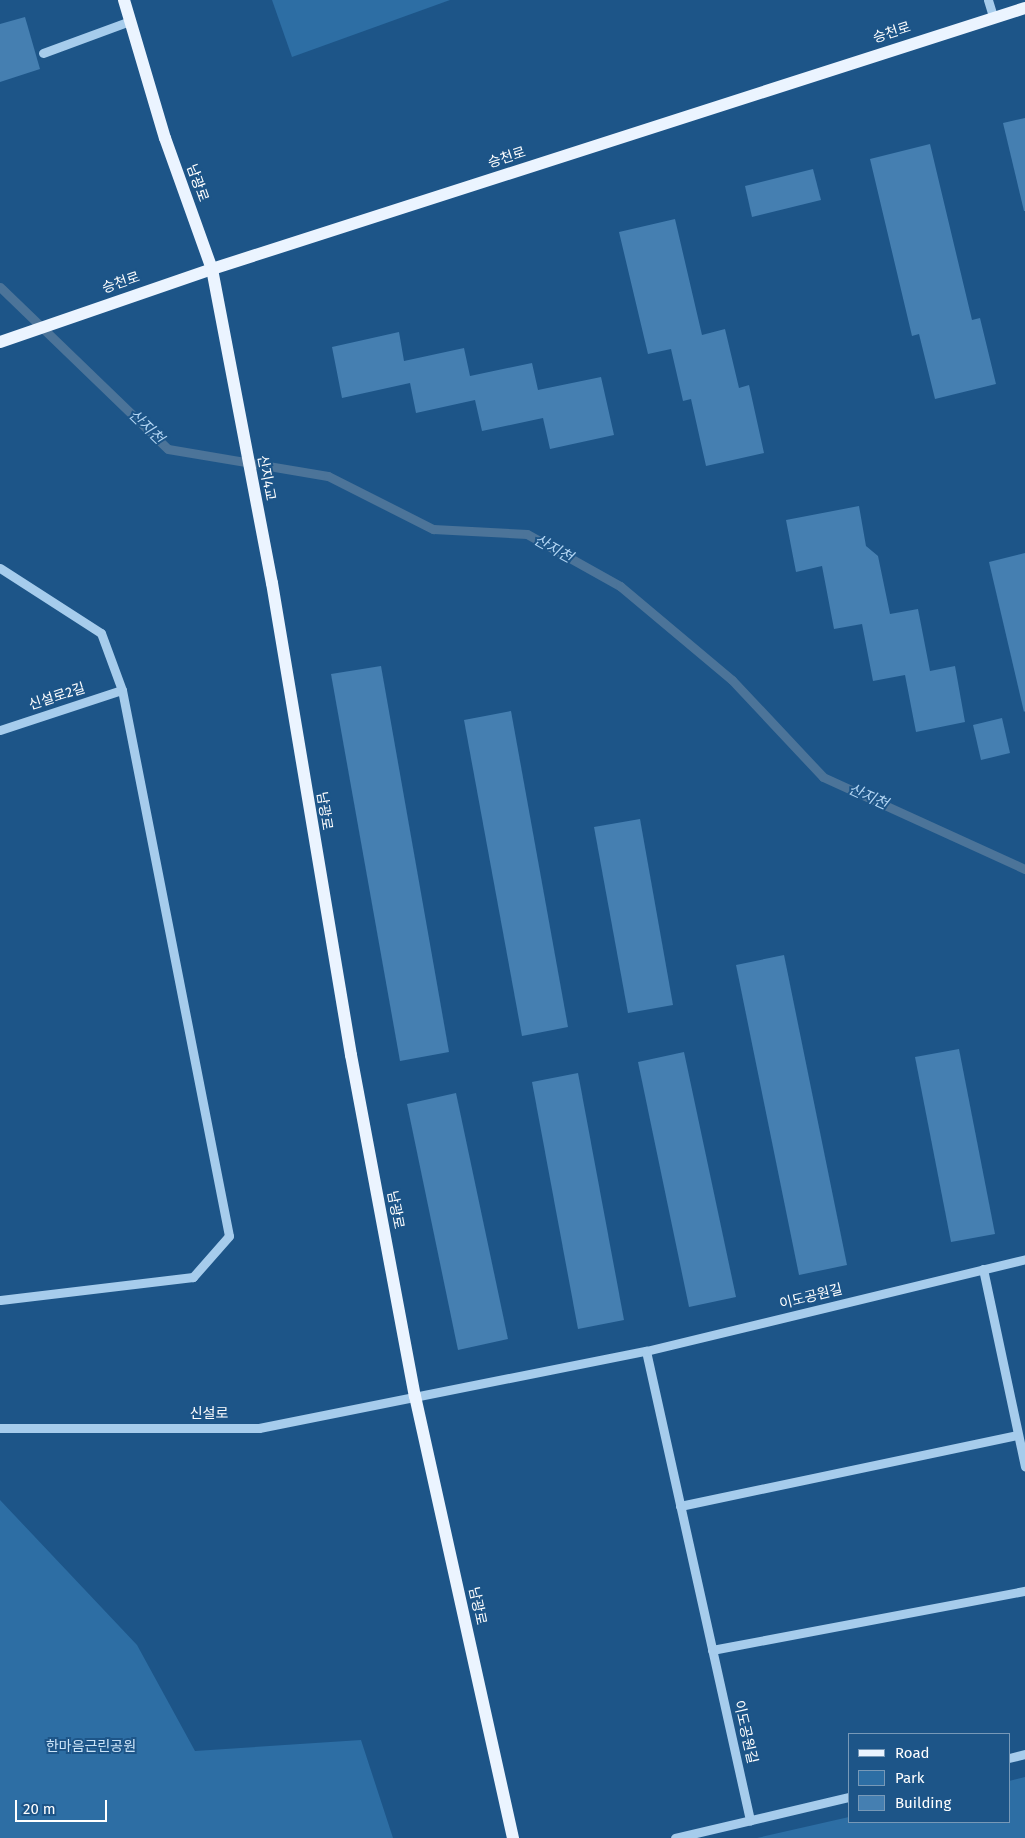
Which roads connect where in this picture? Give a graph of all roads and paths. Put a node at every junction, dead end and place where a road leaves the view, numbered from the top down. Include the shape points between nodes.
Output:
1 (124, 0) edge
2 (988, 0) edge
3 (1025, 8) edge
4 (993, 16) junction
5 (130, 21) junction
6 (43, 53) dead end
7 (212, 269) junction
8 (0, 342) edge
9 (231, 379) joint
10 (0, 568) edge
11 (272, 583) joint
12 (122, 690) junction
13 (0, 730) edge
14 (1025, 1259) edge
15 (983, 1269) junction
16 (0, 1300) edge
17 (646, 1351) junction
18 (415, 1396) junction
19 (0, 1428) edge
20 (1018, 1435) junction
21 (1025, 1467) edge
22 (680, 1506) junction
23 (1025, 1591) edge
24 (712, 1650) junction
25 (1025, 1754) edge
26 (1010, 1758) edge
27 (848, 1797) edge
28 (750, 1821) junction
29 (513, 1838) edge
30 (674, 1838) edge

1 - 5 main road, 남광로
2 - 4 street
3 - 4 main road, 승천로
4 - 7 main road, 승천로
5 - 6 street
5 - 7 main road, 남광로 via 165,138
7 - 8 main road, 승천로
7 - 9 main road, 남광로
9 - 11 main road, 산지4교
10 - 12 street via 101,633
11 - 18 main road, 남광로 via 326,914
12 - 13 street, 신설로2길
12 - 16 street via 229,1236 192,1276
14 - 15 street, 이도공원길
15 - 17 street, 이도공원길
15 - 20 street
17 - 18 street, 이도공원길
17 - 22 street, 이도공원길
18 - 19 street, 신설로 via 259,1428
18 - 29 main road, 남광로
20 - 21 street
20 - 22 street
22 - 24 street, 이도공원길
23 - 24 street
24 - 28 street, 이도공원길
25 - 26 street
27 - 28 street
28 - 30 street

